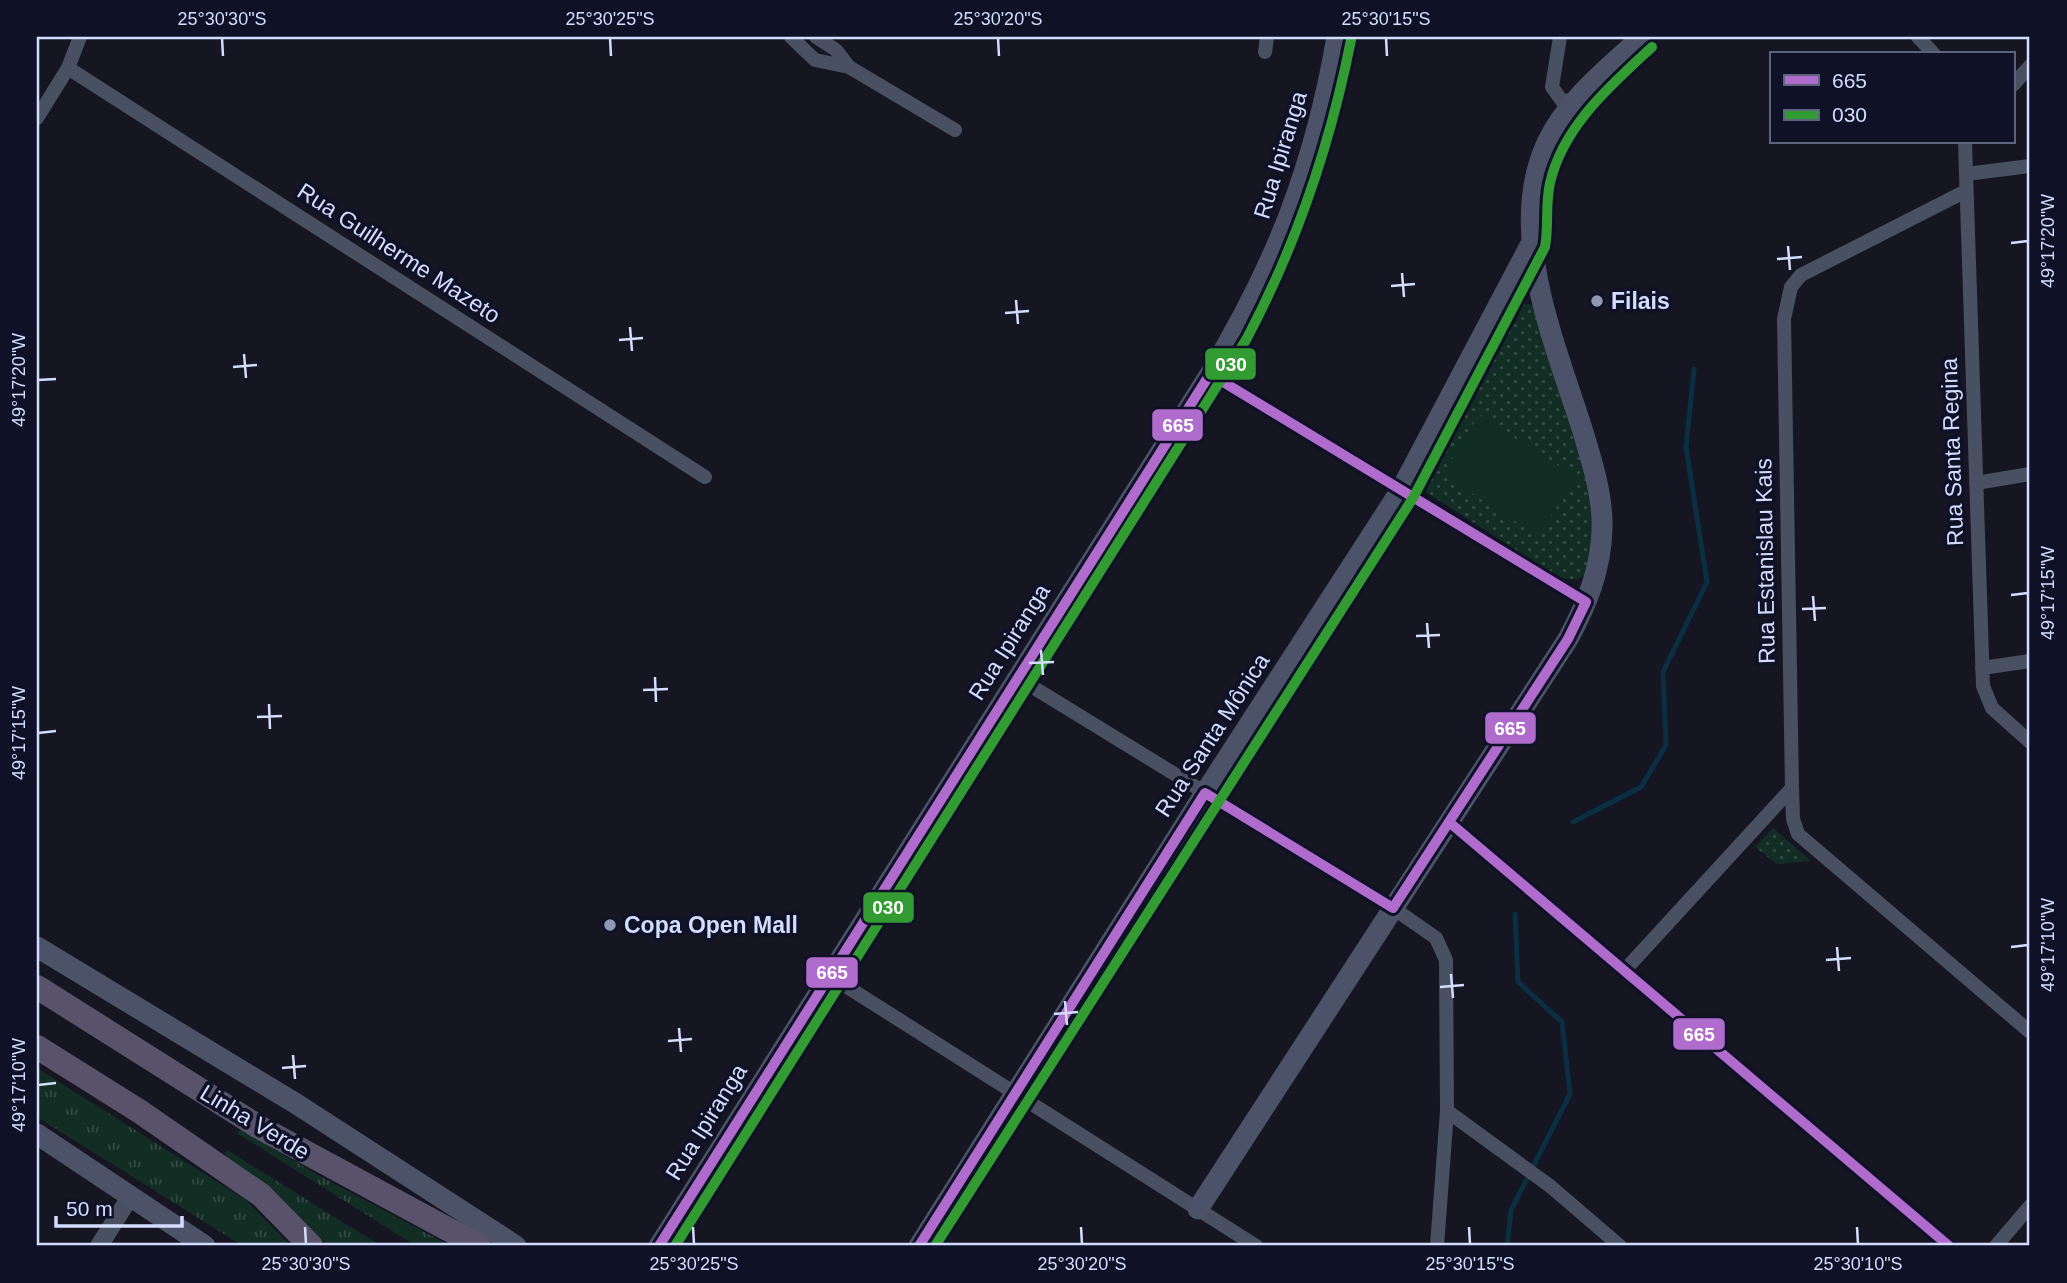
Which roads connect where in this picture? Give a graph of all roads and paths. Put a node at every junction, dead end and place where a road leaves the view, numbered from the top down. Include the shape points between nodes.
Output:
1 (80, 37) edge
2 (791, 37) edge
3 (816, 37) edge
4 (1267, 37) edge
5 (1337, 37) edge
6 (1560, 37) edge
7 (1642, 37) edge
8 (1918, 37) edge
9 (1265, 52) dead end
10 (1932, 52) edge
11 (2030, 66) edge
12 (68, 68) junction
13 (849, 68) junction
14 (2014, 84) edge
15 (1577, 100) junction
16 (37, 118) edge
17 (955, 130) dead end
18 (1965, 144) edge
19 (2030, 166) edge
20 (1966, 174) junction
21 (1966, 191) junction
22 (1532, 242) junction
23 (1210, 374) junction
24 (2030, 474) edge
25 (705, 477) dead end
26 (1976, 483) junction
27 (1401, 490) junction
28 (1586, 602) junction
29 (2030, 661) edge
30 (1982, 668) junction
31 (1018, 678) junction
32 (2030, 742) edge
33 (1792, 788) junction
34 (1205, 793) junction
35 (1449, 822) junction
36 (1393, 908) junction
37 (37, 947) edge
38 (1624, 971) junction
39 (830, 976) junction
40 (37, 987) edge
41 (2030, 1032) edge
42 (37, 1047) edge
43 (1015, 1094) junction
44 (1447, 1111) junction
45 (37, 1134) edge
46 (130, 1197) junction
47 (2030, 1206) edge
48 (1198, 1209) junction
49 (99, 1246) edge
50 (205, 1246) edge
51 (311, 1246) edge
52 (480, 1246) edge
53 (516, 1246) edge
54 (659, 1246) edge
55 (919, 1246) edge
56 (1256, 1246) edge
57 (1437, 1246) edge
58 (1620, 1246) edge
59 (1949, 1246) edge
60 (1996, 1246) edge

1 - 12 street
2 - 13 street via 814,60
3 - 13 street via 836,50
4 - 9 street
5 - 23 main road, Rua Ipiranga via 1319,126 1286,226 1256,293
6 - 15 street via 1553,80 1558,98
7 - 15 main road
8 - 10 street
11 - 14 street
12 - 16 street
12 - 25 street, Rua Guilherme Mazeto
13 - 17 street
15 - 22 main road via 1547,144 1533,196
18 - 20 street, Rua Santa Regina
19 - 20 street
20 - 21 street, Rua Santa Regina
21 - 26 street, Rua Santa Regina
21 - 33 street, Rua Estanislau Kais via 1814,267 1791,287 1786,302
22 - 27 main road, Rua Santa Mônica
22 - 28 main road via 1538,283 1599,495 1600,553
23 - 27 street
23 - 31 main road, Rua Ipiranga
24 - 26 street
26 - 30 street, Rua Santa Regina
27 - 28 street
27 - 34 main road, Rua Santa Mônica
28 - 35 main road via 1568,639
29 - 30 street
30 - 32 street, Rua Santa Regina via 1992,708
31 - 34 street
31 - 39 main road, Rua Ipiranga
33 - 38 street
33 - 41 street, Rua Estanislau Kais via 1798,834
34 - 36 street
34 - 43 main road, Rua Santa Mônica
35 - 36 main road
35 - 38 street
36 - 44 street via 1436,938 1447,960
36 - 48 main road
37 - 53 main road via 295,1103
38 - 59 street
39 - 43 street
39 - 54 main road, Rua Ipiranga
40 - 52 highway, Linha Verde via 259,1127
42 - 51 highway via 261,1195
43 - 48 street
43 - 55 main road, Rua Santa Mônica
44 - 57 street
44 - 58 street via 1550,1186
45 - 46 main road
46 - 49 street
46 - 50 main road
47 - 60 street
48 - 56 street

